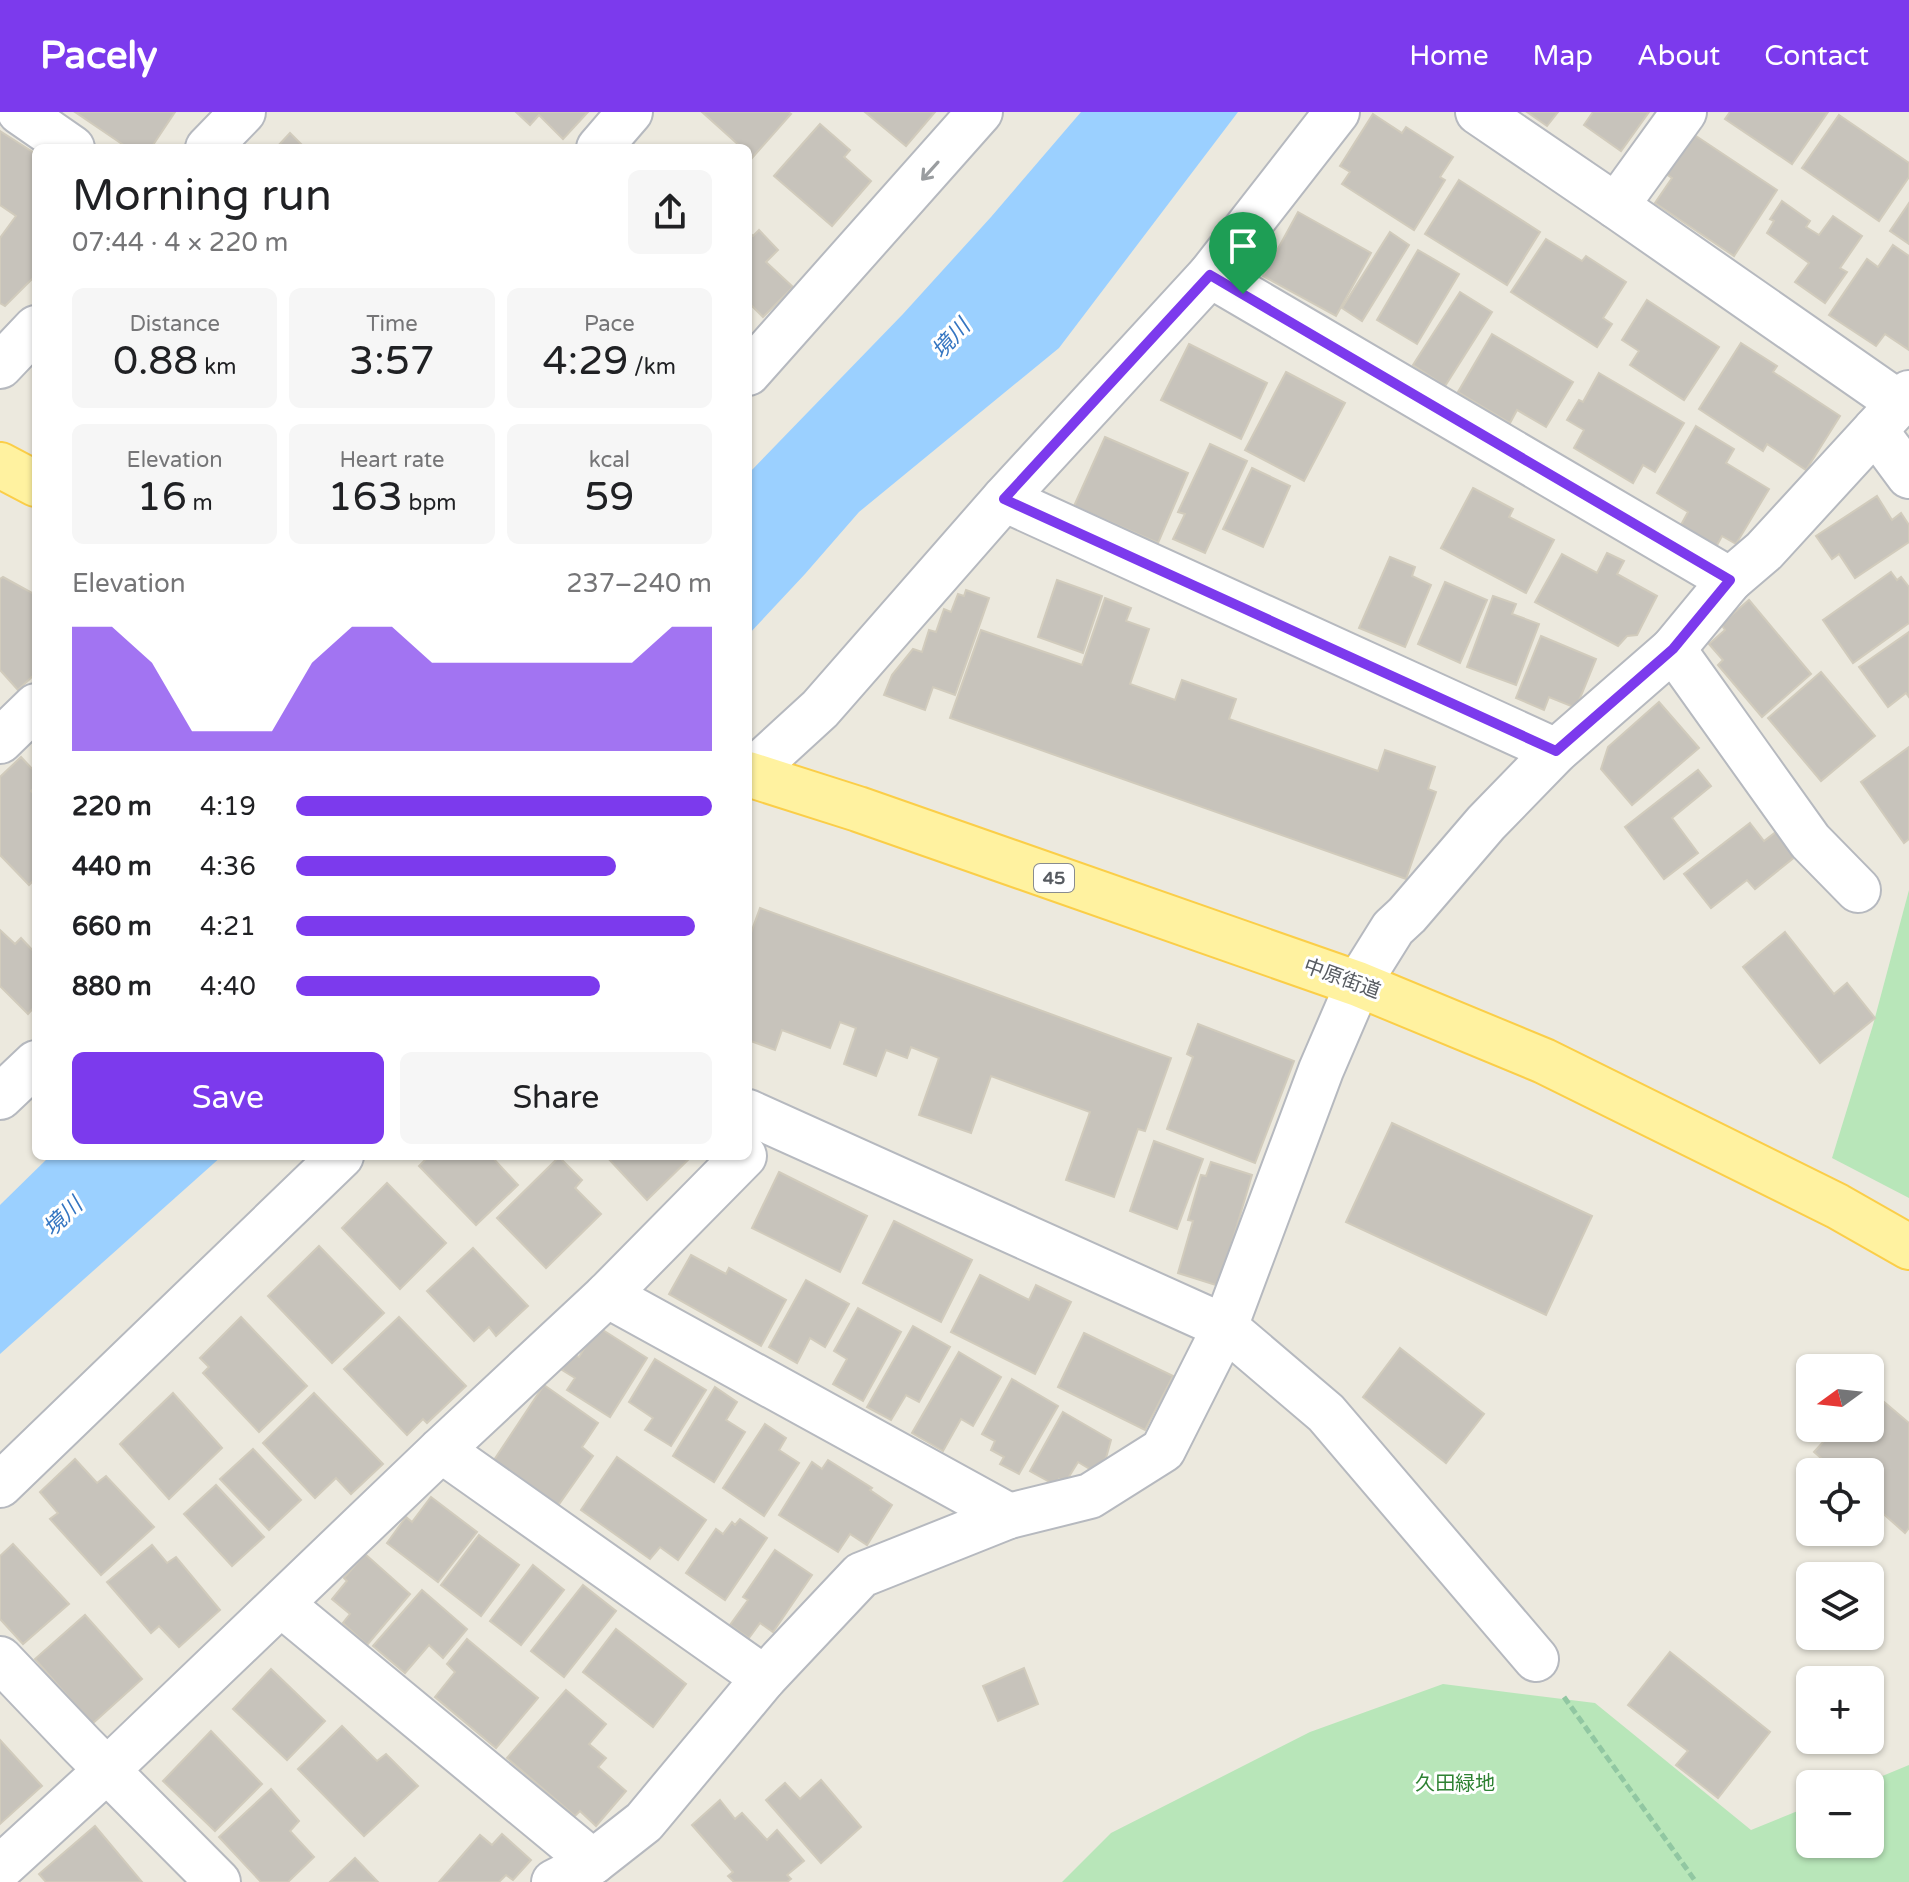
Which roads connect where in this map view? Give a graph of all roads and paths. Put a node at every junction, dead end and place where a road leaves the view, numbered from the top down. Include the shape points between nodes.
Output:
1 (20, 112) edge
2 (243, 112) edge
3 (630, 112) edge
4 (980, 112) edge
5 (1337, 112) edge
6 (1478, 112) edge
7 (1684, 112) edge
8 (66, 144) edge
9 (212, 144) edge
10 (602, 144) edge
11 (1616, 206) junction
12 (1210, 275) junction
13 (32, 332) edge
14 (0, 366) edge
15 (752, 369) edge
16 (1894, 408) edge
17 (0, 465) edge
18 (1909, 476) edge
19 (32, 482) edge
20 (1004, 499) junction
21 (1730, 580) junction
22 (1673, 649) junction
23 (32, 710) edge
24 (0, 741) edge
25 (1556, 751) junction
26 (752, 771) edge
27 (752, 776) edge
28 (1858, 890) dead end
29 (1358, 984) junction
30 (32, 1067) edge
31 (0, 1097) edge
32 (754, 1136) edge
33 (337, 1160) edge
34 (732, 1160) edge
35 (1909, 1247) edge
36 (607, 1295) junction
37 (1225, 1327) junction
38 (441, 1450) junction
39 (0, 1485) edge
40 (1009, 1516) junction
41 (281, 1604) junction
42 (0, 1659) edge
43 (1536, 1659) joint
44 (764, 1678) junction
45 (107, 1770) junction
46 (593, 1862) junction
47 (0, 1868) edge
48 (218, 1882) edge
49 (554, 1882) edge
50 (1696, 1882) edge

1 - 8 street
2 - 9 street
3 - 10 street
4 -> 15 street
5 - 12 street
6 - 11 street
7 - 11 street
11 - 16 street
12 - 20 street
12 - 21 street
13 - 14 street
16 - 18 street
16 - 21 street via 1764,551
17 - 19 main road
20 - 25 street
20 - 26 street via 820,709
21 - 22 street
22 - 25 street
22 - 28 street via 1810,841
23 - 24 street
25 - 29 street via 1393,928
27 - 29 main road, 中原街道 / 45
29 - 35 main road, 中原街道 / 45 via 1544,1061
29 - 37 street
30 - 31 street
32 - 37 street
33 - 39 street
34 - 36 street
36 - 38 street
36 - 40 street
37 - 40 street via 1163,1450 1090,1496
37 - 43 street via 1326,1413
38 - 41 street
38 - 44 street
40 - 44 street via 861,1575
41 - 45 street
41 - 46 street
42 - 45 street
43 - 50 path
44 - 46 street via 644,1822
45 - 47 street
45 - 48 street
46 - 49 street

